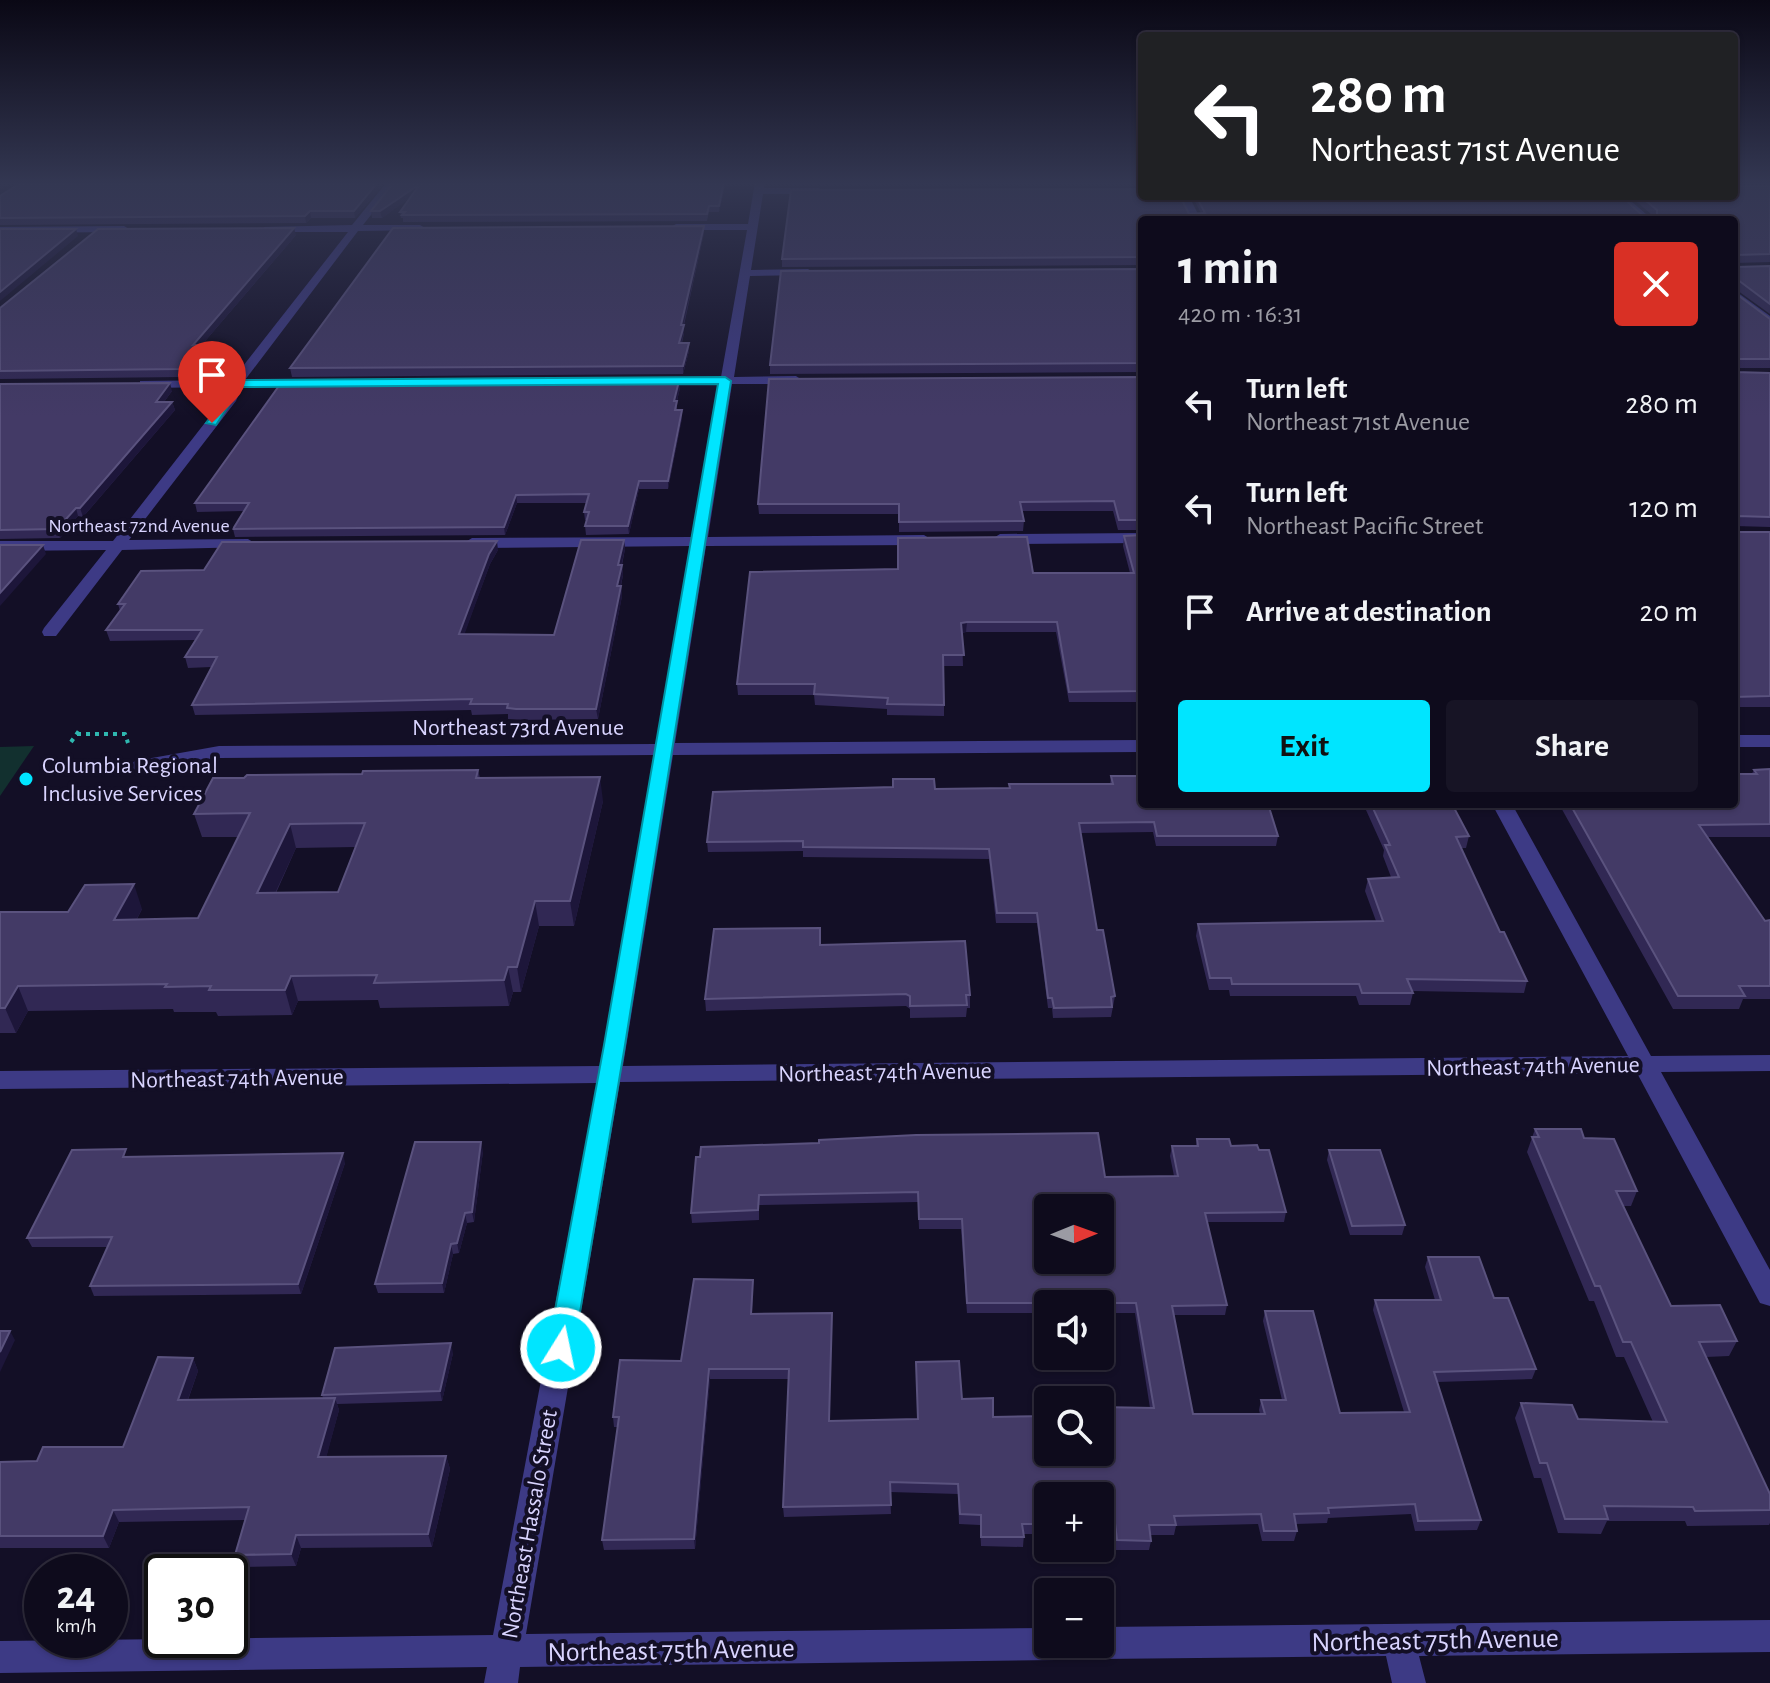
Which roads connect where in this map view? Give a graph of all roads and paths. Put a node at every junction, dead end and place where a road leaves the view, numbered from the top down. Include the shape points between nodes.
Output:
1 (329, 261) edge
2 (746, 261) edge
3 (824, 272) edge
4 (744, 273) junction
5 (1738, 296) edge
6 (1770, 322) edge
7 (817, 380) edge
8 (631, 381) edge
9 (725, 381) junction
10 (320, 383) edge
11 (130, 384) edge
12 (237, 384) junction
13 (1138, 538) edge
14 (983, 539) edge
15 (936, 540) edge
16 (698, 541) junction
17 (463, 543) edge
18 (259, 544) edge
19 (118, 545) junction
20 (0, 546) edge
21 (50, 632) dead end
22 (81, 728) dead end
23 (77, 734) junction
24 (1738, 741) edge
25 (1770, 741) edge
26 (71, 742) dead end
27 (1138, 746) edge
28 (664, 750) junction
29 (135, 767) joint
30 (1504, 808) edge
31 (1770, 1063) edge
32 (1645, 1065) junction
33 (610, 1074) junction
34 (0, 1080) edge
35 (1770, 1295) edge
36 (1770, 1636) edge
37 (1398, 1640) junction
38 (1114, 1643) edge
39 (1034, 1645) edge
40 (0, 1657) edge
41 (504, 1667) edge
42 (1409, 1683) edge

1 - 12 street
2 - 4 street, Northeast Hassalo Street
3 - 4 street
4 - 9 street, Northeast Hassalo Street
5 - 6 street
7 - 9 street
8 - 9 street
9 - 16 street, Northeast Hassalo Street
10 - 12 street
11 - 12 street
12 - 19 street
13 - 14 street
15 - 16 street
16 - 17 street
16 - 28 street, Northeast Hassalo Street
18 - 19 street, Northeast 72nd Avenue
19 - 20 street, Northeast 72nd Avenue
19 - 21 street
22 - 23 path
23 - 26 path
23 - 29 path via 125,734
24 - 25 street
27 - 28 street, Northeast 73rd Avenue
28 - 29 street, Northeast 73rd Avenue via 219,752
28 - 33 street, Northeast Hassalo Street
30 - 32 street
31 - 32 street, Northeast 74th Avenue
32 - 33 street, Northeast 74th Avenue
32 - 35 street
33 - 34 street, Northeast 74th Avenue
33 - 41 street, Northeast Hassalo Street
36 - 37 street, Northeast 75th Avenue
37 - 38 street, Northeast 75th Avenue
37 - 42 street
39 - 41 street, Northeast 75th Avenue
40 - 41 street, Northeast 75th Avenue

